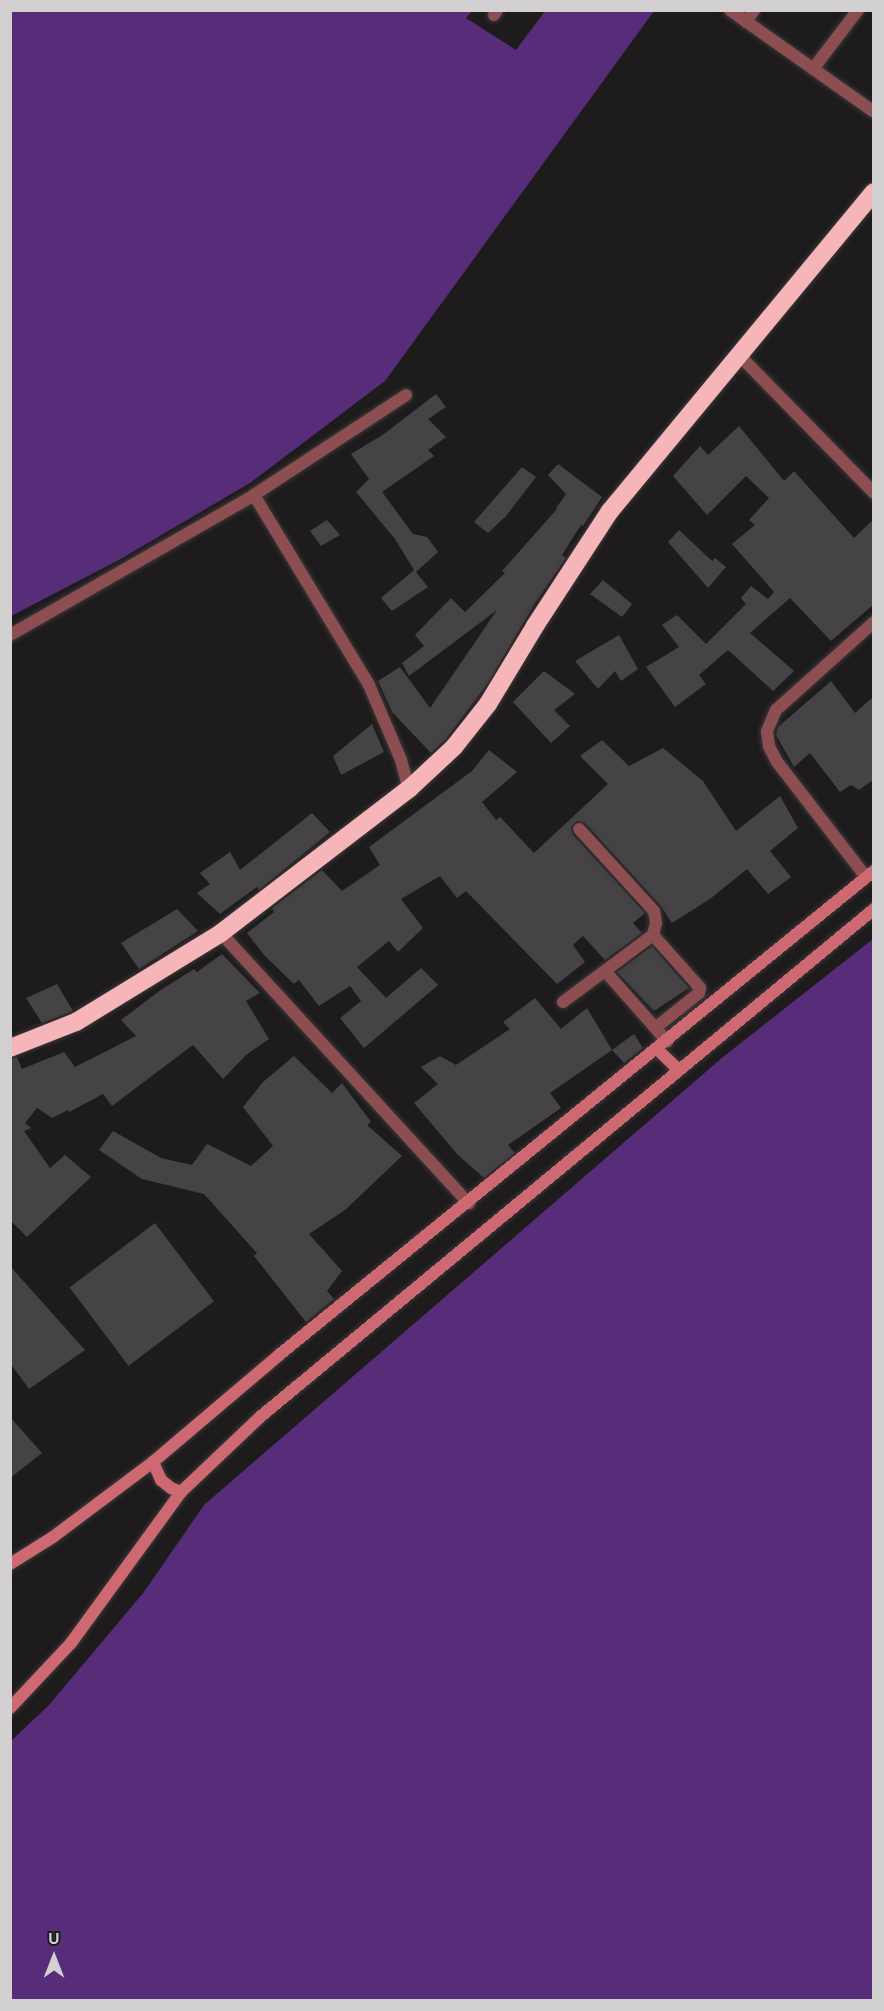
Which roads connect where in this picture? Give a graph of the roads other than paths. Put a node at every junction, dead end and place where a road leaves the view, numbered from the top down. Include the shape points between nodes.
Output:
1 (730, 10) edge
2 (754, 10) edge
3 (858, 10) edge
4 (746, 22) junction
5 (813, 69) junction
6 (873, 112) edge
7 (873, 192) edge
8 (740, 356) junction
9 (406, 395) dead end
10 (873, 493) edge
11 (254, 495) junction
12 (873, 622) edge
13 (10, 635) edge
14 (409, 789) junction
15 (579, 828) dead end
16 (870, 874) edge
17 (873, 909) edge
18 (221, 933) junction
19 (653, 935) junction
20 (605, 971) junction
21 (694, 996) junction
22 (563, 1002) dead end
23 (706, 1009) junction
24 (655, 1028) junction
25 (662, 1045) junction
26 (10, 1048) edge
27 (678, 1069) junction
28 (468, 1204) junction
29 (153, 1462) junction
30 (182, 1492) junction
31 (10, 1564) edge
32 (10, 1708) edge

1 - 4 street
2 - 4 street
3 - 5 street
4 - 5 street
5 - 6 street
7 - 8 highway
8 - 10 street
8 - 14 highway via 610,511 488,704 454,747
9 - 11 street
11 - 13 street
11 - 14 street via 369,685
12 - 16 street via 776,710 767,731 777,762
14 - 18 highway
15 - 19 street via 654,911
16 - 23 street
17 - 27 street
18 - 26 highway via 76,1022
18 - 28 street
19 - 20 street
19 - 21 street via 698,983 699,993
20 - 22 street
20 - 24 street
21 - 23 street
21 - 24 street
23 - 25 street
24 - 25 street
25 - 27 street
25 - 28 street
27 - 30 street via 269,1409
28 - 29 street
29 - 30 street via 161,1480
29 - 31 street via 53,1538
30 - 32 street via 71,1643

